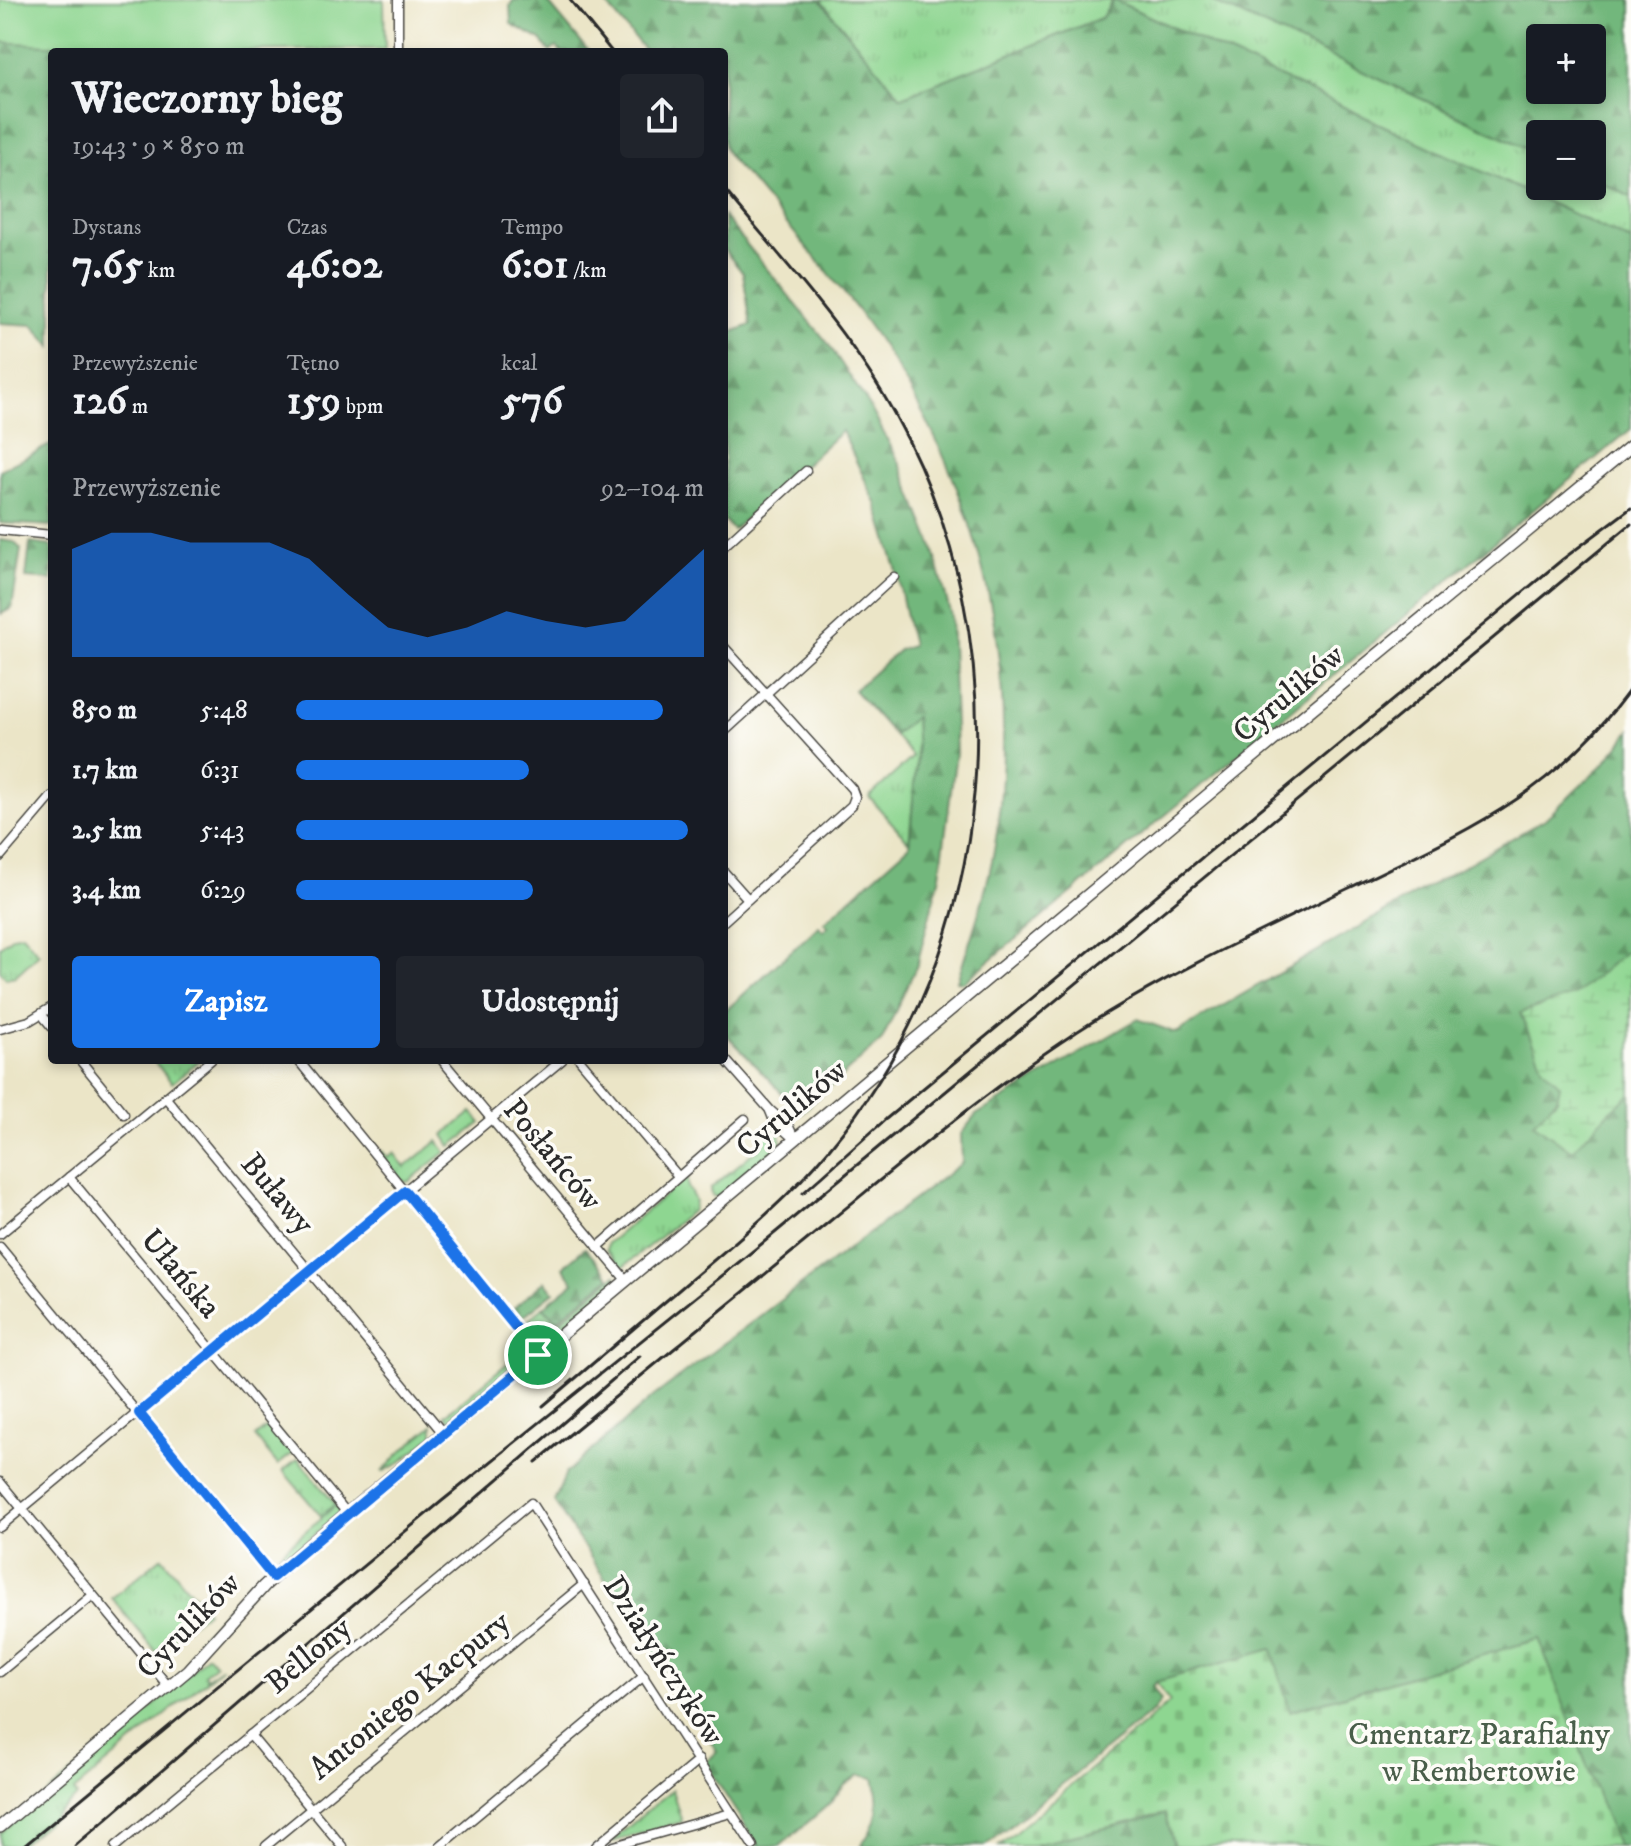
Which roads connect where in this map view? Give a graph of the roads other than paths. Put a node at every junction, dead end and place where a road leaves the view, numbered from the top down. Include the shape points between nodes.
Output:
1 (398, 0) edge
2 (398, 48) edge
3 (1631, 446) edge
4 (806, 471) dead end
5 (0, 530) edge
6 (48, 535) edge
7 (728, 542) edge
8 (894, 577) dead end
9 (728, 651) edge
10 (766, 694) junction
11 (728, 728) edge
12 (48, 801) edge
13 (0, 857) edge
14 (728, 876) edge
15 (748, 899) junction
16 (728, 917) edge
17 (48, 1010) edge
18 (42, 1015) junction
19 (48, 1022) edge
20 (0, 1029) edge
21 (728, 1063) edge
22 (83, 1064) edge
23 (206, 1064) edge
24 (301, 1064) edge
25 (445, 1064) edge
26 (557, 1064) edge
27 (583, 1064) edge
28 (166, 1098) junction
29 (124, 1114) dead end
30 (745, 1119) dead end
31 (491, 1120) junction
32 (795, 1140) junction
33 (678, 1176) junction
34 (69, 1177) junction
35 (405, 1191) junction
36 (0, 1234) edge
37 (0, 1247) edge
38 (598, 1247) junction
39 (310, 1271) junction
40 (626, 1280) junction
41 (213, 1351) junction
42 (538, 1355) junction
43 (139, 1413) junction
44 (443, 1433) junction
45 (0, 1482) edge
46 (531, 1503) joint
47 (22, 1509) junction
48 (347, 1513) junction
49 (0, 1527) edge
50 (273, 1577) junction
51 (584, 1584) junction
52 (93, 1595) junction
53 (0, 1672) edge
54 (644, 1676) junction
55 (169, 1687) junction
56 (250, 1735) junction
57 (699, 1760) junction
58 (311, 1809) junction
59 (731, 1813) junction
60 (0, 1827) edge
61 (116, 1846) edge
62 (266, 1846) edge
63 (342, 1846) edge
64 (440, 1846) edge
65 (596, 1846) edge
66 (614, 1846) edge
67 (753, 1846) edge

1 - 2 street
3 - 32 main road, Cyrulików
4 - 7 street
5 - 6 street
8 - 10 street
9 - 10 street
10 - 11 street
10 - 15 street via 855,797
12 - 13 street
14 - 15 street
15 - 16 street
17 - 18 street
18 - 19 street
18 - 20 street
21 - 32 street
22 - 29 street
23 - 28 street
24 - 35 street
25 - 31 street, Posłańców
26 - 31 street
27 - 33 street
28 - 34 street
28 - 39 street, Buławy
30 - 33 street
31 - 35 street
31 - 38 street, Posłańców
32 - 40 main road, Cyrulików
33 - 38 street
34 - 36 street
34 - 41 street, Ułańska
35 - 39 street
35 - 42 street
37 - 43 street
38 - 40 street, Posłańców
39 - 41 street
39 - 44 street, Buławy
40 - 42 main road, Cyrulików
41 - 43 street
41 - 48 street, Ułańska
42 - 44 main road, Cyrulików
43 - 47 street
43 - 50 street
44 - 48 main road, Cyrulików
45 - 47 street
46 - 51 street, Działyńczyków
46 - 56 street, Bellony
47 - 49 street
47 - 52 street
48 - 50 main road, Cyrulików
50 - 55 main road, Cyrulików
51 - 54 street, Działyńczyków
51 - 58 street, Antoniego Kacpury
52 - 53 street
52 - 55 street
54 - 57 street, Działyńczyków
54 - 64 street
55 - 60 main road, Cyrulików
56 - 58 street
56 - 61 street, Bellony
57 - 59 street, Działyńczyków
57 - 65 street
58 - 62 street, Antoniego Kacpury
58 - 63 street
59 - 66 street
59 - 67 street, Działyńczyków

